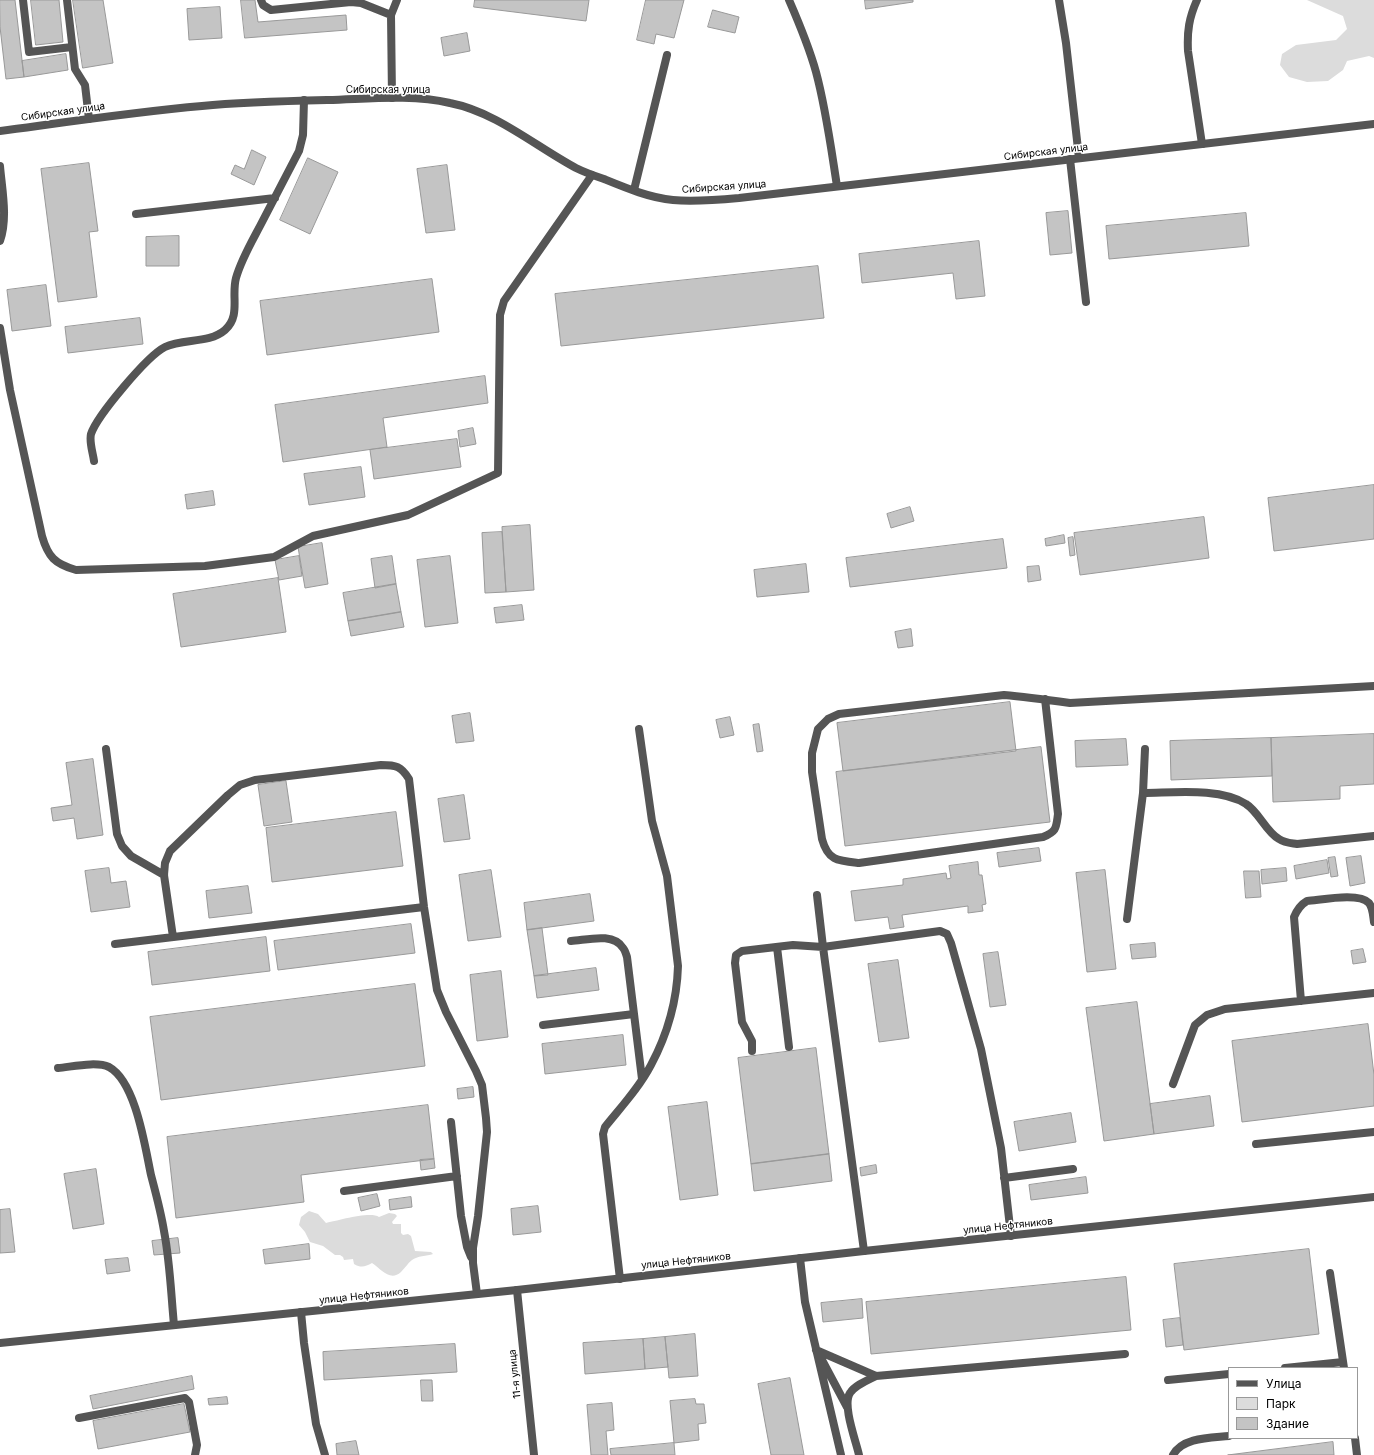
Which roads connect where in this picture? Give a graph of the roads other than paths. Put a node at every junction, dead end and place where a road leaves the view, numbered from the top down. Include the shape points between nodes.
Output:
1 (23, 0) edge
2 (67, 0) edge
3 (261, 0) edge
4 (397, 0) edge
5 (788, 0) edge
6 (1059, 0) edge
7 (1197, 0) edge
8 (351, 1) edge
9 (305, 3) edge
10 (391, 15) junction
11 (72, 47) junction
12 (667, 55) dead end
13 (392, 98) junction
14 (304, 100) junction
15 (89, 119) junction
16 (1374, 124) edge
17 (0, 131) edge
18 (1202, 144) junction
19 (1079, 158) junction
20 (1070, 159) junction
21 (0, 166) edge
22 (592, 175) junction
23 (837, 186) junction
24 (634, 190) junction
25 (274, 198) junction
26 (136, 214) dead end
27 (0, 241) edge
28 (1086, 302) dead end
29 (0, 328) edge
30 (94, 461) dead end
31 (1374, 686) edge
32 (1045, 700) junction
33 (639, 729) dead end
34 (1145, 748) dead end
35 (106, 749) dead end
36 (1142, 793) junction
37 (1374, 836) edge
38 (164, 875) junction
39 (817, 895) dead end
40 (424, 907) junction
41 (1128, 919) dead end
42 (1374, 922) edge
43 (173, 937) junction
44 (572, 941) dead end
45 (115, 944) dead end
46 (823, 946) junction
47 (777, 947) junction
48 (1374, 993) edge
49 (1301, 1001) junction
50 (634, 1014) junction
51 (543, 1025) dead end
52 (789, 1047) dead end
53 (752, 1051) dead end
54 (58, 1068) dead end
55 (642, 1079) junction
56 (1173, 1084) dead end
57 (450, 1122) dead end
58 (1374, 1132) edge
59 (1256, 1144) dead end
60 (1073, 1169) dead end
61 (457, 1176) junction
62 (1004, 1178) junction
63 (344, 1190) dead end
64 (1374, 1197) edge
65 (1011, 1236) junction
66 (864, 1251) junction
67 (800, 1258) junction
68 (473, 1263) junction
69 (1330, 1273) dead end
70 (620, 1278) junction
71 (516, 1290) junction
72 (477, 1294) junction
73 (301, 1312) junction
74 (174, 1325) junction
75 (0, 1343) edge
76 (816, 1350) junction
77 (1125, 1354) dead end
78 (1344, 1365) edge
79 (1305, 1367) edge
80 (1228, 1374) edge
81 (876, 1376) junction
82 (1168, 1380) dead end
83 (847, 1407) junction
84 (80, 1418) dead end
85 (1228, 1436) edge
86 (1355, 1439) edge
87 (195, 1455) edge
88 (325, 1455) edge
89 (534, 1455) edge
90 (841, 1455) edge
91 (859, 1455) edge
92 (1173, 1455) edge
93 (1357, 1455) edge

1 - 11 street via 29,52
2 - 11 street
3 - 9 street via 263,5 271,10
4 - 10 street
5 - 23 street via 816,71
6 - 19 street
7 - 18 street via 1190,16 1187,38
8 - 9 street
8 - 10 street
10 - 13 street
11 - 15 street via 75,69 85,85
12 - 24 street
13 - 14 street, Сибирская улица
13 - 22 street, Сибирская улица via 428,99 470,108
14 - 15 street, Сибирская улица via 203,106
14 - 25 street via 303,135 299,151
15 - 17 street, Сибирская улица
16 - 18 street, Сибирская улица
18 - 19 street, Сибирская улица
19 - 20 street, Сибирская улица
20 - 23 street, Сибирская улица
20 - 28 street
21 - 27 street via 4,219
22 - 24 street, Сибирская улица
22 - 29 street via 504,301 500,314 498,473 408,515 313,536 274,557 206,566 76,570 57,563 49,555 42,536 10,390
23 - 24 street, Сибирская улица via 703,200 673,200
25 - 26 street
25 - 30 street via 244,256 235,280 235,311 232,322 225,330 212,337 178,342 152,356 95,424 90,436
31 - 32 street via 1070,703
32 - 32 street via 1004,695 839,714 828,719 818,729 812,753 812,772 824,849 841,862 859,863 1043,837 1053,833 1057,826 1058,814
33 - 55 street via 652,821 666,876 678,966 669,1021 651,1065
34 - 36 street
35 - 38 street via 117,834 122,846 130,856
36 - 37 street via 1207,793 1237,799 1253,810 1278,839 1286,842 1297,844
36 - 41 street
38 - 40 street via 165,863 170,852 240,785 255,780 394,765 404,770 409,779
38 - 43 street
39 - 46 street
40 - 43 street
40 - 68 street via 437,990 482,1085 487,1132
42 - 49 street via 1369,903 1361,898 1307,901 1301,904 1294,917
43 - 45 street
44 - 50 street via 608,938 623,948 627,957
46 - 47 street
46 - 62 street via 940,931 947,934 981,1049 999,1136
46 - 66 street
47 - 52 street
47 - 53 street via 742,951 736,955 734,963 742,1022 752,1041
48 - 49 street
49 - 56 street via 1225,1009 1206,1015 1195,1025
50 - 51 street
50 - 55 street
54 - 74 street via 97,1064 108,1067 121,1079 133,1102 164,1231
55 - 70 street via 602,1134
57 - 61 street
58 - 59 street
60 - 62 street
61 - 63 street
61 - 68 street via 467,1247
62 - 65 street
64 - 65 street, улица Нефтяников
65 - 66 street, улица Нефтяников
66 - 67 street, улица Нефтяников
67 - 70 street, улица Нефтяников
67 - 76 street via 805,1302
68 - 72 street
69 - 78 street
70 - 71 street, улица Нефтяников
71 - 72 street, улица Нефтяников
71 - 89 street, 11-я улица
72 - 73 street, улица Нефтяников
73 - 74 street, улица Нефтяников
73 - 88 street via 316,1424
74 - 75 street, улица Нефтяников
76 - 81 street
76 - 83 street
76 - 90 street
77 - 81 street
78 - 79 street
80 - 82 street
81 - 83 street via 862,1383 850,1394
83 - 91 street
84 - 87 street via 185,1398 189,1402 197,1445
85 - 92 street via 1199,1439 1188,1443
86 - 93 street

